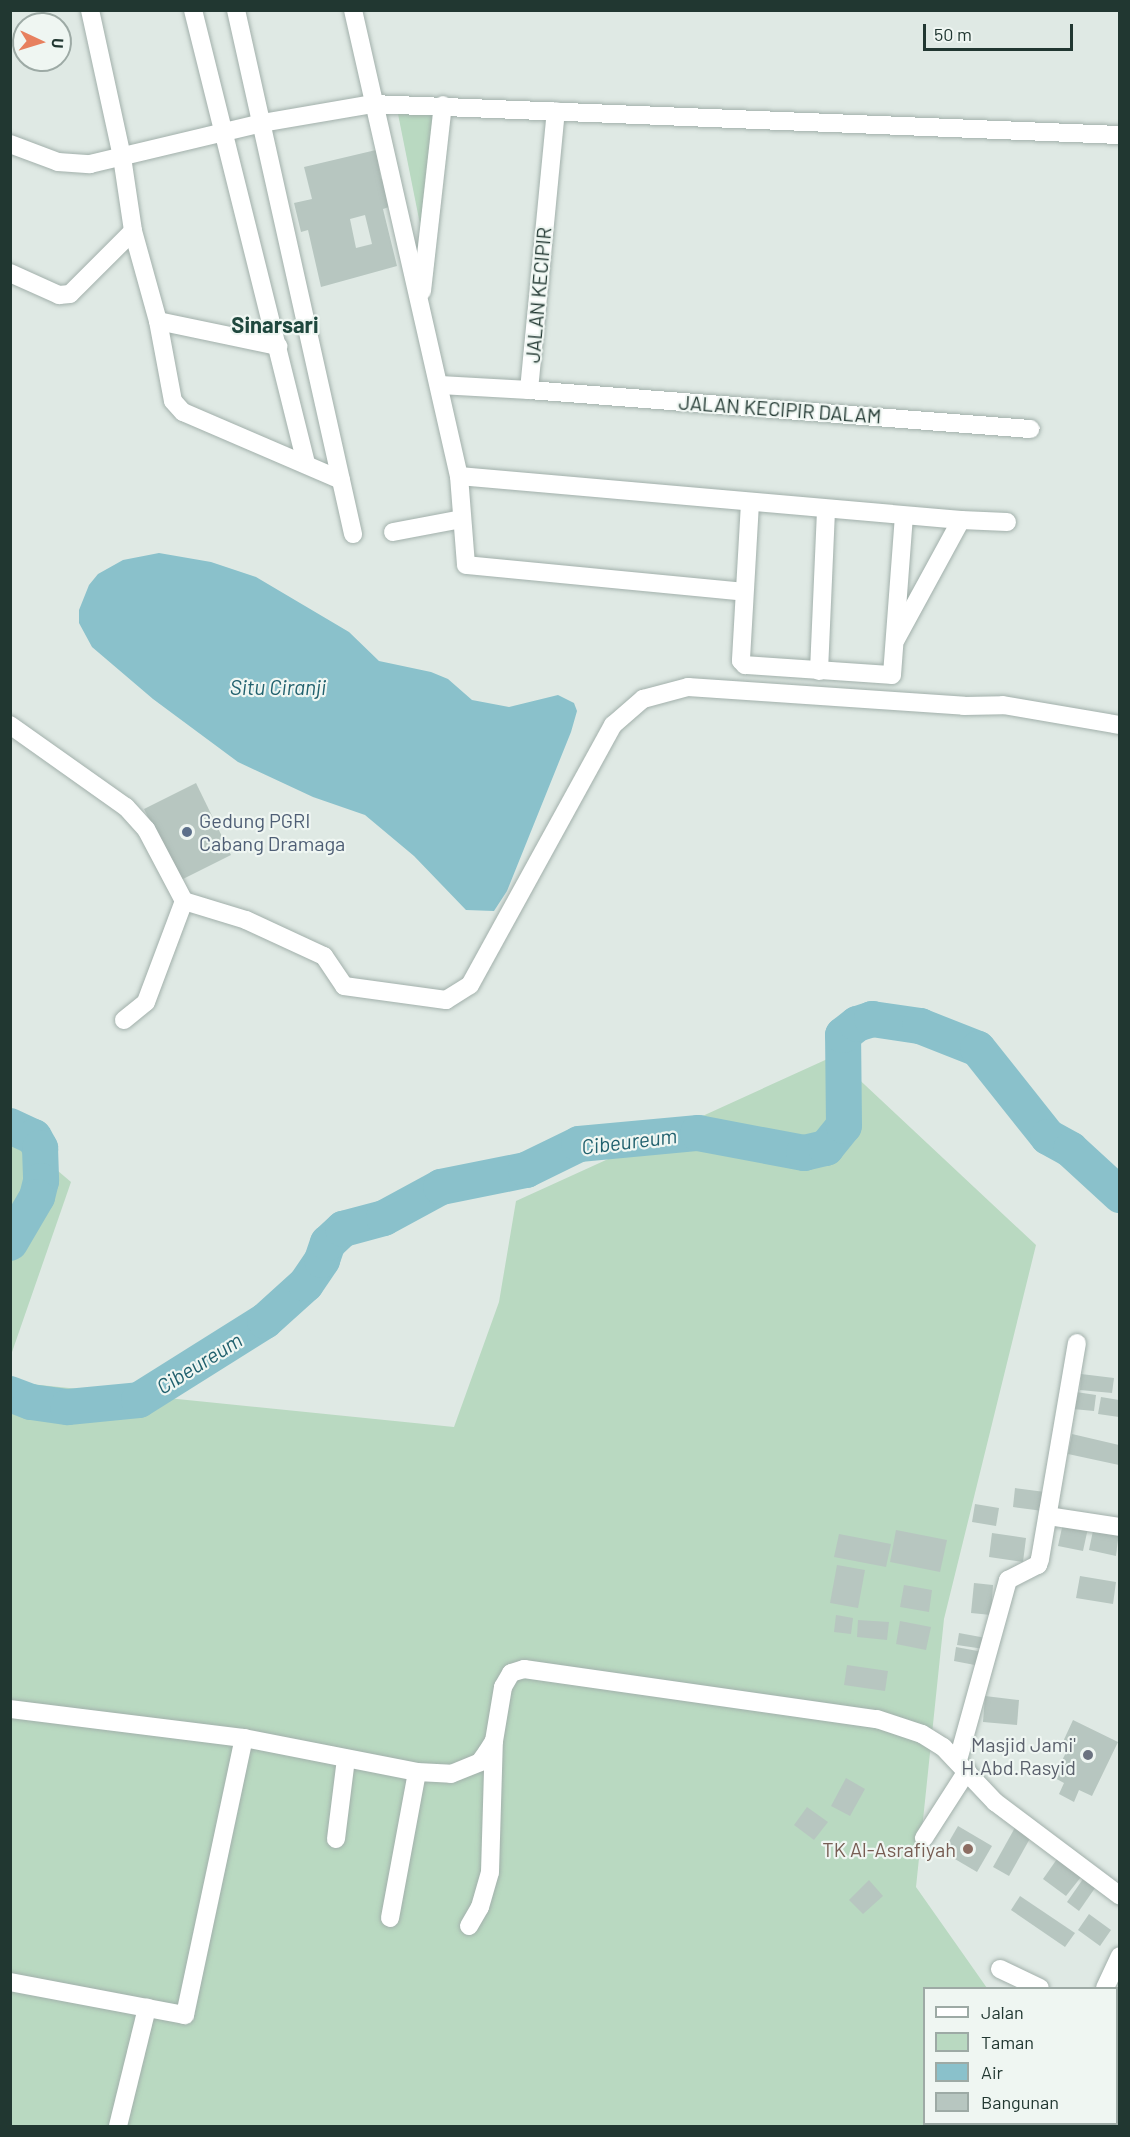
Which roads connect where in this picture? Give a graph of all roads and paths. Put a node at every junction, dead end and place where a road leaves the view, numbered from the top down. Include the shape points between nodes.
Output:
1 (90, 10) edge
2 (194, 10) edge
3 (236, 10) edge
4 (353, 10) edge
5 (374, 104) junction
6 (443, 105) junction
7 (556, 111) junction
8 (262, 123) junction
9 (224, 133) junction
10 (1119, 135) edge
11 (11, 142) edge
12 (122, 157) junction
13 (133, 231) junction
14 (10, 273) edge
15 (421, 302) junction
16 (158, 321) junction
17 (278, 346) junction
18 (440, 385) junction
19 (529, 390) junction
20 (1030, 429) dead end
21 (306, 462) junction
22 (459, 476) junction
23 (341, 480) junction
24 (750, 503) junction
25 (826, 509) junction
26 (904, 516) junction
27 (462, 519) junction
28 (961, 520) junction
29 (1007, 522) dead end
30 (393, 532) dead end
31 (353, 534) dead end
32 (744, 592) junction
33 (896, 639) junction
34 (819, 671) junction
35 (10, 725) edge
36 (1119, 725) edge
37 (184, 901) junction
38 (124, 1020) dead end
39 (1077, 1343) dead end
40 (1048, 1516) junction
41 (1119, 1527) edge
42 (10, 1709) edge
43 (244, 1738) junction
44 (494, 1741) junction
45 (346, 1759) junction
46 (962, 1766) junction
47 (417, 1772) junction
48 (924, 1838) dead end
49 (336, 1839) dead end
50 (1119, 1896) edge
51 (390, 1918) dead end
52 (469, 1926) dead end
53 (1119, 1956) edge
54 (1000, 1969) dead end
55 (10, 1982) edge
56 (1036, 1987) edge
57 (1106, 1987) edge
58 (147, 2008) junction
59 (118, 2127) edge

1 - 12 street
2 - 9 street
3 - 8 street
4 - 5 street
5 - 6 street
5 - 8 street
5 - 15 street
6 - 7 street
6 - 15 street
7 - 10 street
7 - 19 street, JALAN KECIPIR
8 - 9 street
8 - 23 street
9 - 12 street
9 - 17 street
11 - 12 street via 76,164
12 - 13 street
13 - 14 street via 70,294 59,295
13 - 16 street
15 - 18 street
16 - 17 street
16 - 21 street via 177,407
17 - 21 street
18 - 19 street, JALAN KECIPIR
18 - 22 street
19 - 20 street, JALAN KECIPIR DALAM
21 - 23 street
22 - 24 street
22 - 27 street
23 - 31 street
24 - 25 street
24 - 32 street
25 - 26 street
25 - 34 street
26 - 28 street
26 - 33 street
27 - 30 street
27 - 32 street via 465,562 471,568
28 - 29 street
28 - 33 street
32 - 34 street via 742,664
33 - 34 street via 892,675
35 - 37 street via 126,807 146,829
36 - 37 street via 1003,705 964,706 688,687 642,699 613,725 470,985 446,1000 344,986 324,956 246,920
37 - 38 street via 146,1002
39 - 40 street
40 - 41 street
40 - 46 street via 1038,1565 1008,1580
42 - 43 street
43 - 45 street
43 - 58 street via 185,2015
44 - 46 street via 503,1687 511,1673 524,1669 877,1719 933,1739
44 - 47 street via 480,1762 467,1768 451,1774
44 - 52 street via 490,1872 480,1907
45 - 47 street
45 - 49 street
46 - 48 street
46 - 50 street via 995,1802
47 - 51 street
53 - 57 street
54 - 56 street
55 - 58 street
58 - 59 street

